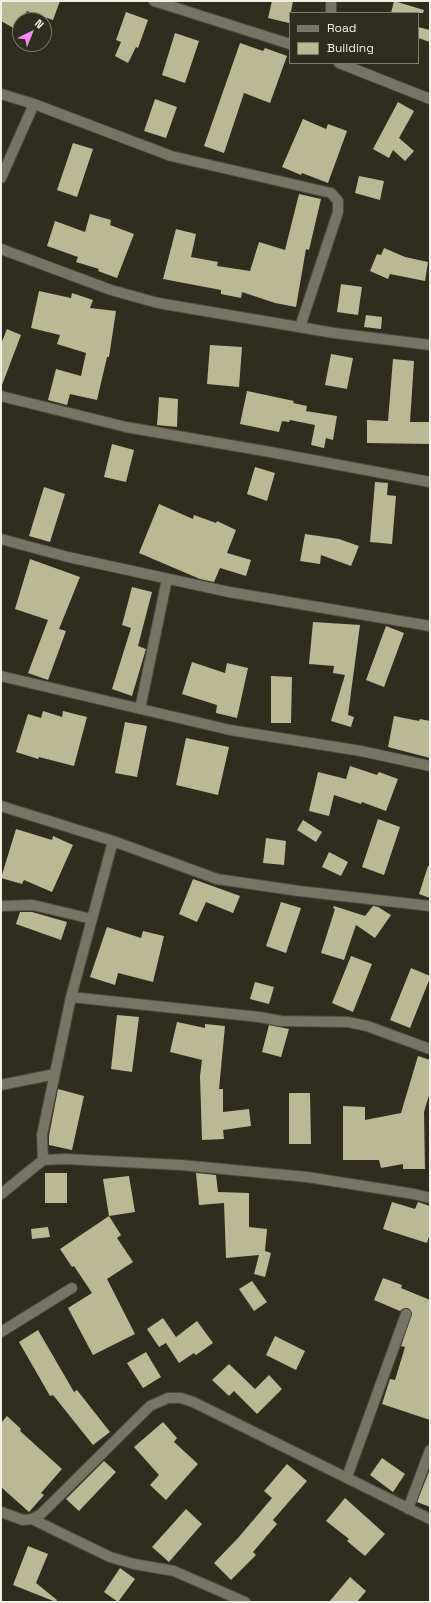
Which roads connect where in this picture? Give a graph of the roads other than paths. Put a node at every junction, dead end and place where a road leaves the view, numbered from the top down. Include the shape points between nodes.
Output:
1 (154, 1) edge
2 (331, 1) edge
3 (331, 12) edge
4 (289, 44) edge
5 (342, 64) edge
6 (1, 94) edge
7 (430, 99) edge
8 (34, 104) junction
9 (1, 178) edge
10 (1, 249) edge
11 (300, 327) junction
12 (430, 345) edge
13 (1, 396) edge
14 (430, 482) edge
15 (1, 539) edge
16 (167, 579) junction
17 (430, 626) edge
18 (1, 676) edge
19 (140, 709) junction
20 (430, 766) edge
21 (1, 806) edge
22 (113, 841) junction
23 (1, 906) edge
24 (430, 906) edge
25 (92, 919) junction
26 (71, 997) junction
27 (430, 1049) edge
28 (55, 1074) junction
29 (1, 1085) edge
30 (43, 1160) junction
31 (1, 1194) edge
32 (430, 1198) edge
33 (72, 1288) dead end
34 (406, 1314) dead end
35 (1, 1332) edge
36 (430, 1450) edge
37 (347, 1477) junction
38 (408, 1509) junction
39 (1, 1512) edge
40 (430, 1519) edge
41 (32, 1520) junction
42 (245, 1602) edge

1 - 4 street
2 - 3 street
5 - 7 street
6 - 8 street
8 - 9 street
8 - 11 street via 171,156 331,193 338,200 338,212
10 - 11 street via 111,290 158,303
11 - 12 street
13 - 14 street via 126,428
15 - 16 street
16 - 17 street
16 - 19 street
18 - 19 street
19 - 20 street via 230,730 362,751
21 - 22 street
22 - 24 street via 217,879
22 - 25 street
23 - 25 street via 34,905
25 - 26 street
26 - 27 street via 281,1021 348,1022 367,1026
26 - 28 street
28 - 29 street
28 - 30 street via 42,1135
30 - 31 street
30 - 32 street via 65,1158 181,1165 307,1178
33 - 35 street
34 - 37 street
36 - 38 street
37 - 38 street
37 - 41 street via 193,1402 181,1398 168,1398 150,1406
38 - 40 street
39 - 41 street via 23,1520
41 - 42 street via 110,1557 174,1571

